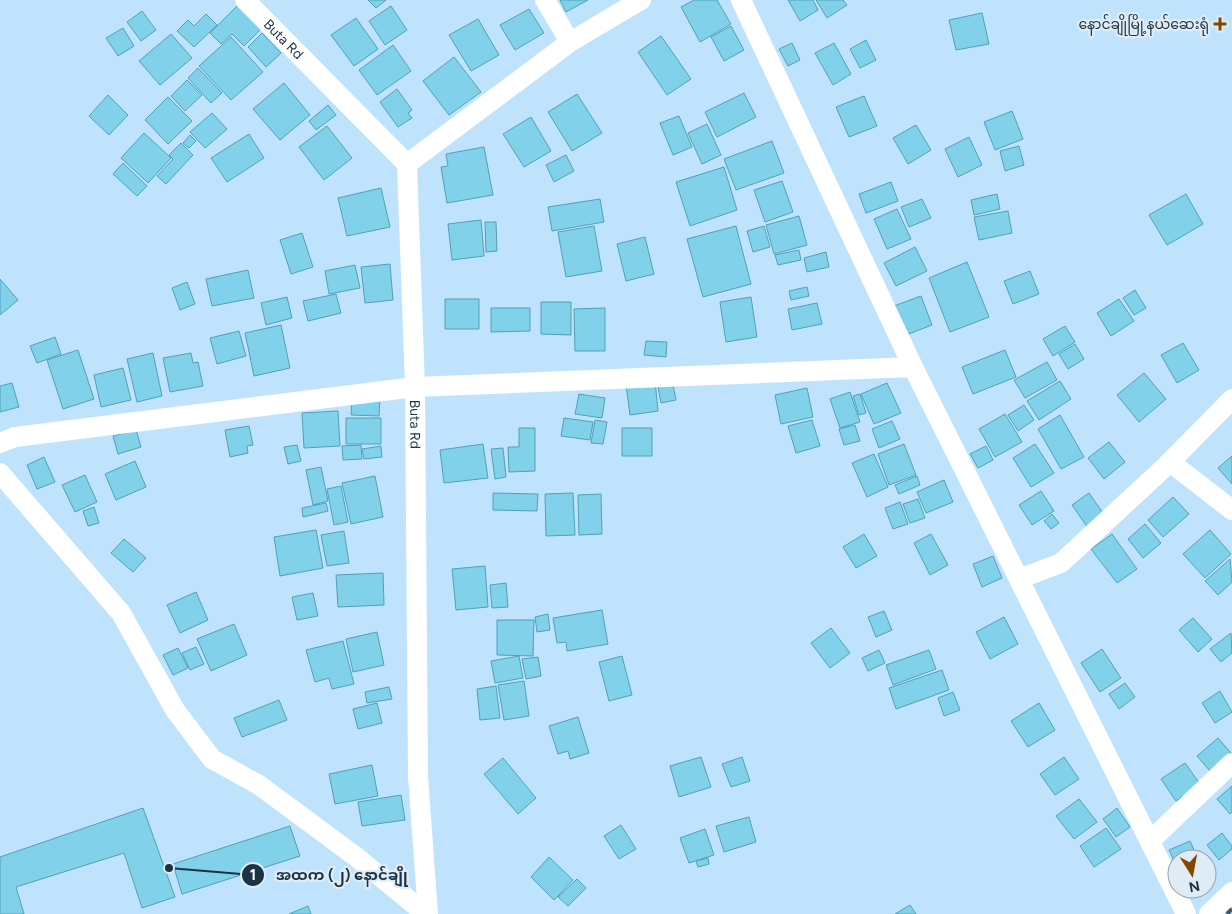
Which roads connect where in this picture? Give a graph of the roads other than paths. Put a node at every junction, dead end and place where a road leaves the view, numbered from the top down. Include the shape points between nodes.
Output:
1 (245, 0) edge
2 (545, 0) edge
3 (641, 0) edge
4 (741, 0) edge
5 (570, 42) junction
6 (406, 164) junction
7 (913, 367) junction
8 (415, 387) junction
9 (1232, 399) edge
10 (0, 443) edge
11 (1170, 462) junction
12 (0, 473) edge
13 (1232, 510) edge
14 (1019, 579) junction
15 (1232, 763) edge
16 (1150, 841) junction
17 (1232, 892) edge
18 (427, 914) edge
19 (1186, 914) edge
20 (1208, 914) edge

1 - 6 street, Buta Rd
2 - 5 street
3 - 5 street
4 - 7 street
5 - 6 street
6 - 8 street, Buta Rd
7 - 8 street
7 - 14 street
8 - 10 street via 15,437
8 - 18 street, Buta Rd via 418,776
9 - 11 street
11 - 13 street
11 - 14 street via 1061,563
12 - 18 street via 121,613 175,710 212,759 259,785 356,856
14 - 16 street
15 - 16 street
16 - 19 street
17 - 20 street

